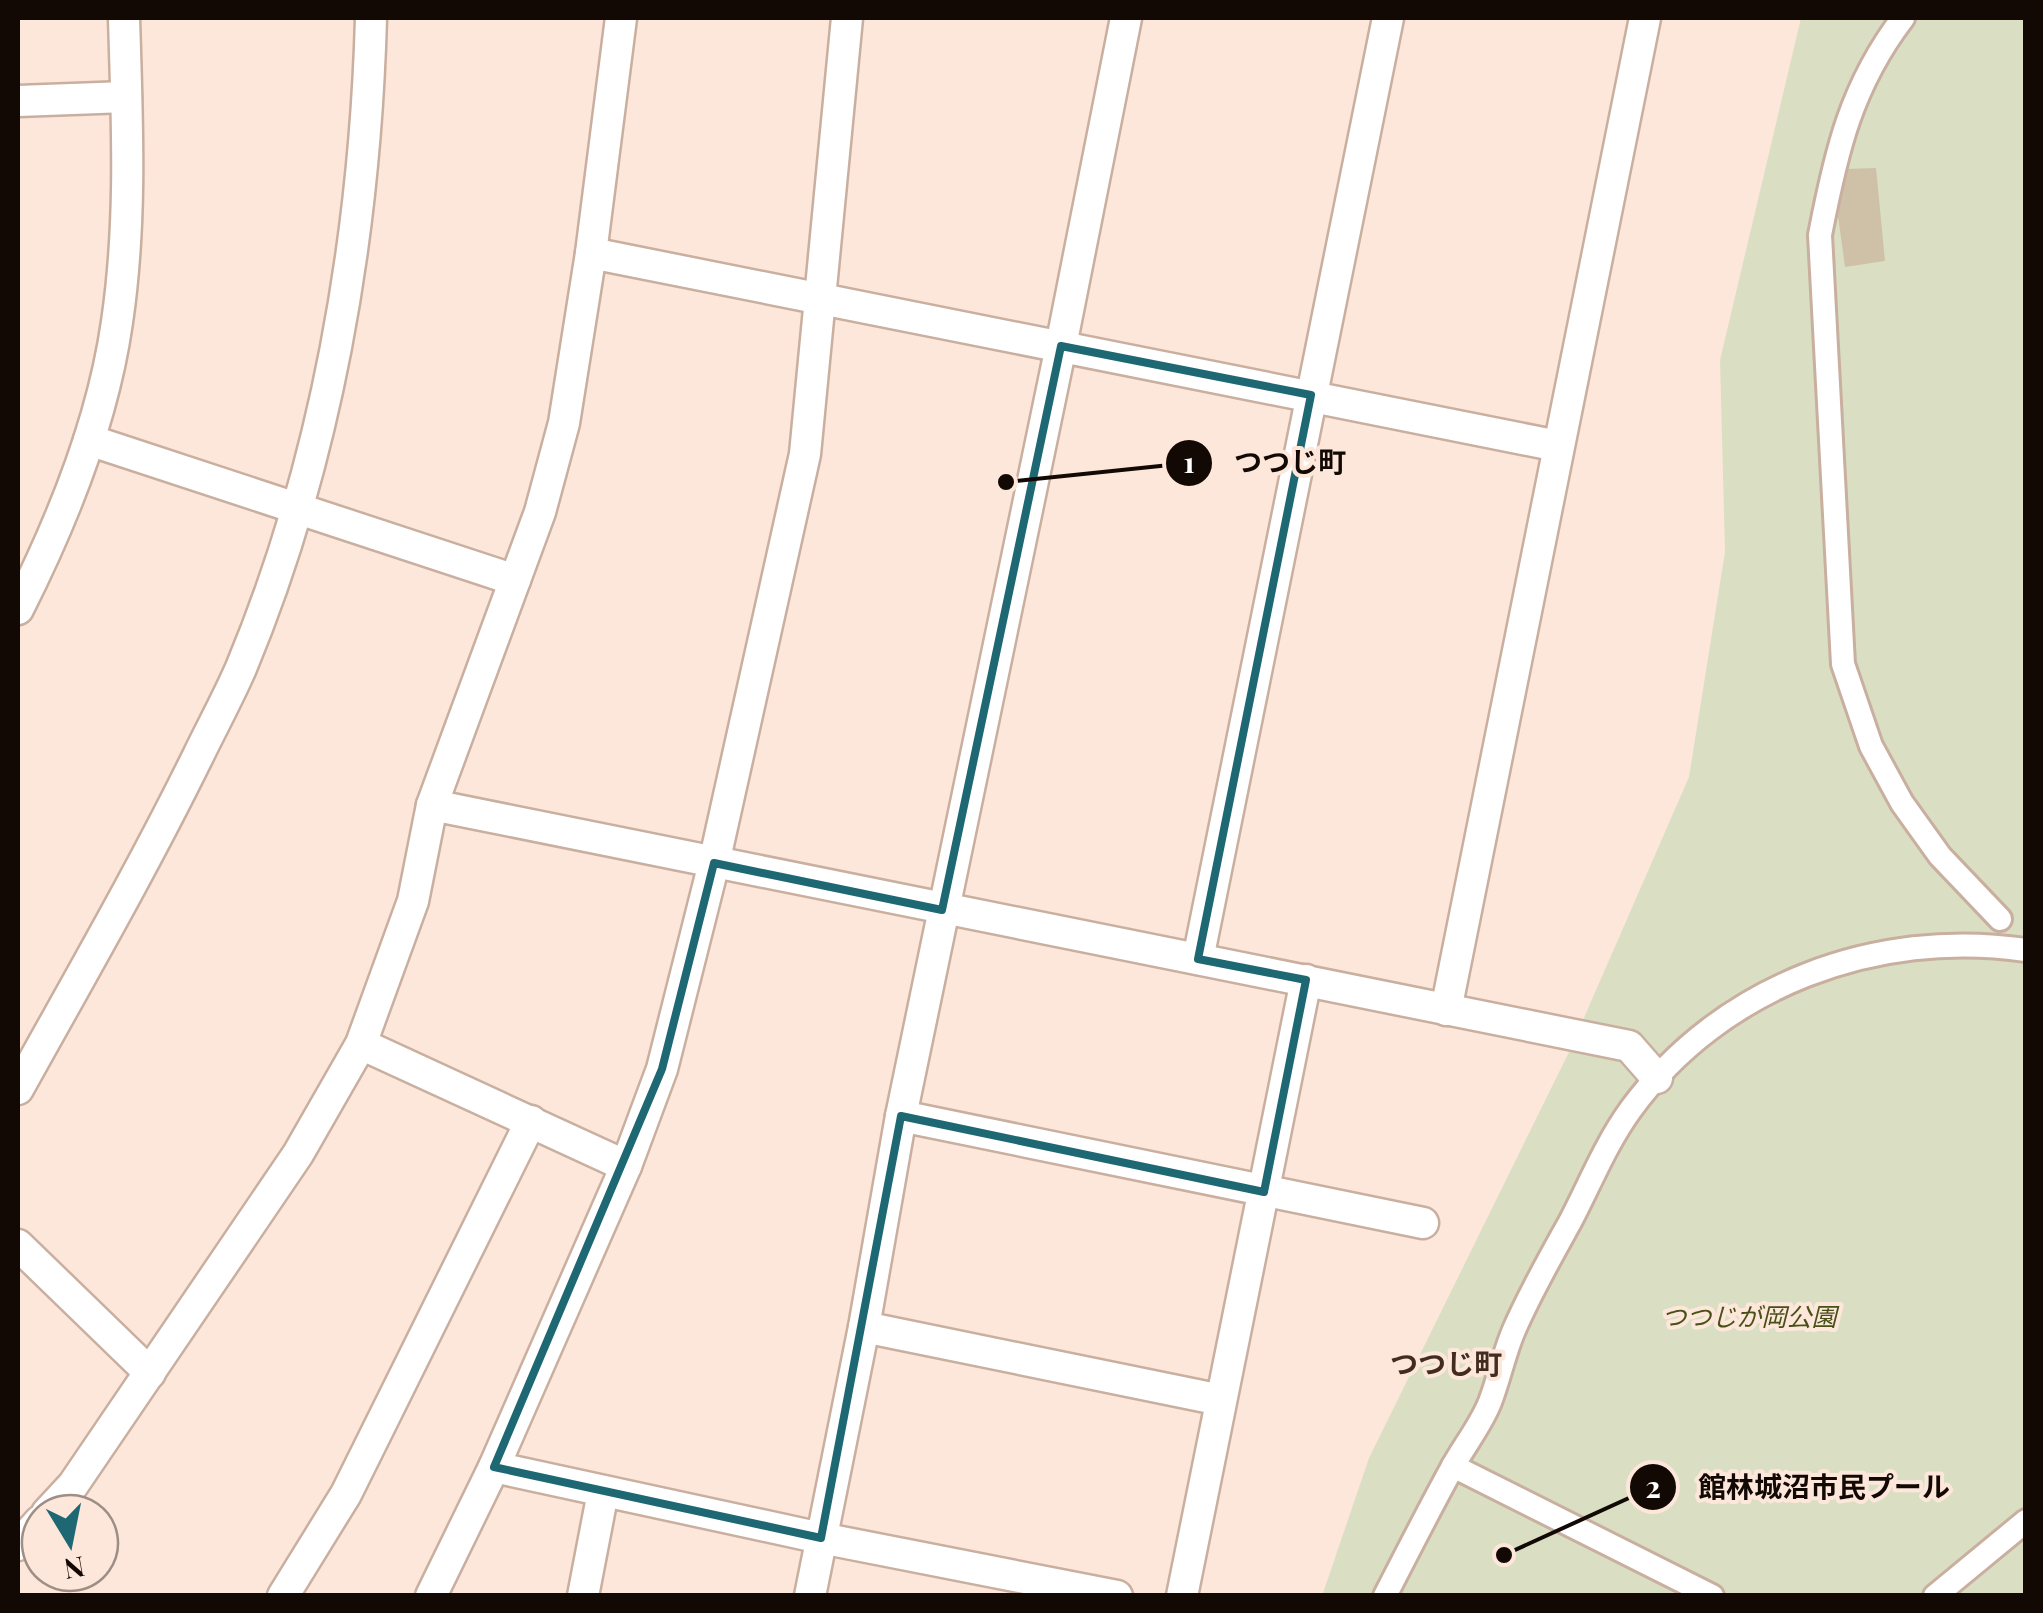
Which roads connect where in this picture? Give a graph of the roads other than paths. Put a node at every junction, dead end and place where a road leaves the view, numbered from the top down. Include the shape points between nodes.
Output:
1 (124, 18) edge
2 (370, 18) edge
3 (621, 18) edge
4 (847, 18) edge
5 (1126, 18) edge
6 (1388, 18) edge
7 (1645, 18) edge
8 (1903, 18) edge
9 (126, 97) junction
10 (18, 102) edge
11 (591, 253) junction
12 (822, 298) junction
13 (1061, 346) junction
14 (1311, 395) junction
15 (89, 440) junction
16 (1558, 446) junction
17 (297, 510) junction
18 (515, 580) junction
19 (18, 609) edge
20 (432, 805) junction
21 (714, 863) junction
22 (942, 910) junction
23 (2000, 919) dead end
24 (2026, 950) edge
25 (1198, 958) junction
26 (1306, 980) junction
27 (1446, 1010) junction
28 (362, 1044) junction
29 (1657, 1078) junction
30 (18, 1090) edge
31 (900, 1116) junction
32 (530, 1121) junction
33 (626, 1166) junction
34 (1264, 1192) junction
35 (1423, 1223) dead end
36 (18, 1246) edge
37 (864, 1327) junction
38 (150, 1373) junction
39 (1221, 1400) junction
40 (1453, 1466) junction
41 (494, 1467) junction
42 (603, 1492) junction
43 (66, 1493) edge
44 (2026, 1521) edge
45 (821, 1538) junction
46 (283, 1596) edge
47 (431, 1596) edge
48 (583, 1596) edge
49 (810, 1596) edge
50 (1118, 1596) edge
51 (1182, 1596) edge
52 (1386, 1596) edge
53 (1712, 1596) edge
54 (1935, 1596) edge

1 - 9 street
2 - 17 street via 357,204 339,337
3 - 11 street
4 - 12 street
5 - 13 street
6 - 14 street
7 - 16 street
8 - 23 street via 1849,112 1820,235 1843,664 1867,736 1902,804
9 - 10 street
9 - 15 street via 127,216 117,324
11 - 12 street
11 - 18 street via 564,424
12 - 13 street
12 - 21 street via 805,454
13 - 14 street
13 - 22 street
14 - 16 street
14 - 25 street
15 - 17 street
15 - 19 street
16 - 27 street
17 - 18 street
17 - 30 street via 241,668 160,833
18 - 20 street
20 - 21 street
20 - 28 street via 413,901
21 - 22 street
21 - 33 street via 662,1069
22 - 25 street
22 - 31 street
24 - 29 street via 1930,946 1829,966 1736,1011
25 - 26 street
26 - 27 street
26 - 34 street
27 - 29 street via 1629,1046
28 - 32 street
28 - 38 street via 298,1154
29 - 40 street via 1591,1175 1512,1334 1489,1405
31 - 34 street
31 - 37 street
32 - 33 street
32 - 46 street via 346,1494
33 - 41 street
34 - 35 street
34 - 39 street
36 - 38 street
37 - 39 street
37 - 45 street
38 - 43 street
39 - 51 street
40 - 52 street
40 - 53 street
41 - 42 street
41 - 47 street
42 - 45 street
42 - 48 street
44 - 54 street
45 - 49 street
45 - 50 street

